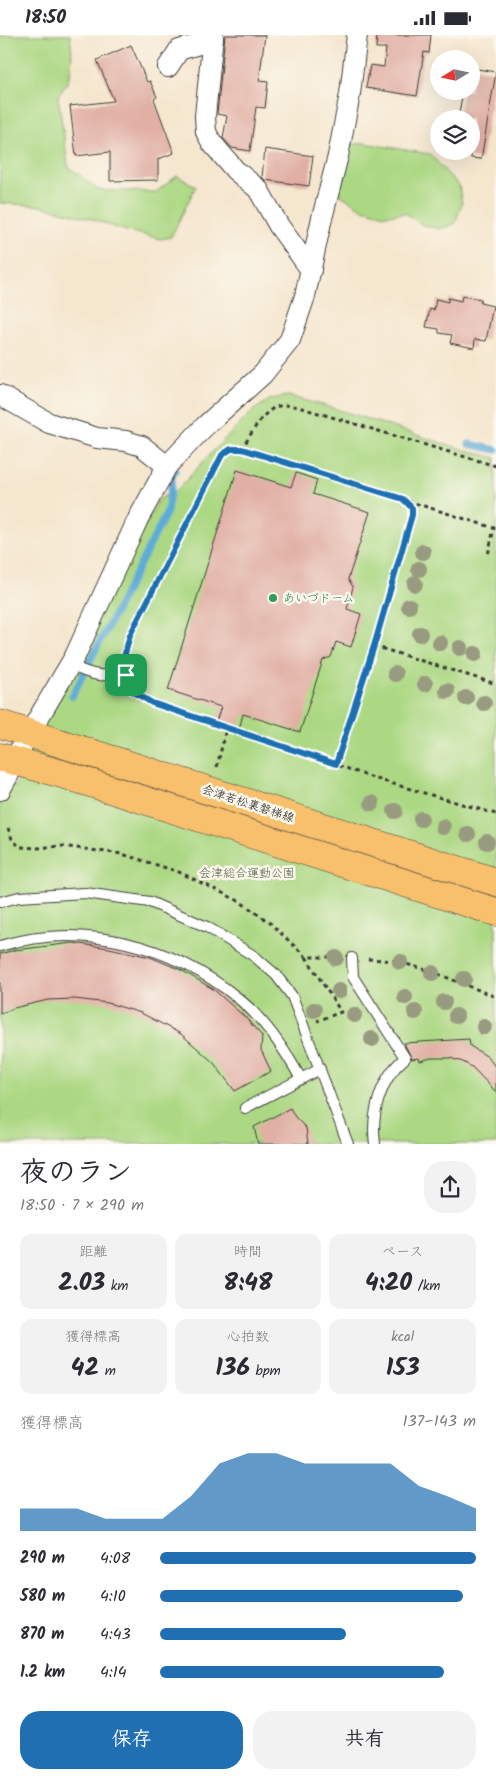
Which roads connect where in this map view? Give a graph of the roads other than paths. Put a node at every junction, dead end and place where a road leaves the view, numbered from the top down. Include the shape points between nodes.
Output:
1 (357, 35) edge
2 (213, 37) edge
3 (168, 67) dead end
4 (311, 269) junction
5 (0, 395) edge
6 (167, 466) junction
7 (70, 665) junction
8 (126, 675) road end
9 (0, 725) edge
10 (28, 733) junction
11 (6, 759) edge
12 (0, 790) edge
13 (496, 882) edge
14 (0, 902) edge
15 (496, 912) edge
16 (0, 945) edge
17 (352, 958) road end
18 (320, 1069) junction
19 (301, 1079) junction
20 (245, 1108) dead end
21 (348, 1144) edge
22 (375, 1144) edge

1 - 4 street via 350,94
2 - 3 street via 179,50
2 - 4 street via 204,116 206,132 235,169 258,189
4 - 6 street via 290,340 263,375 205,426
5 - 6 street via 49,423 98,438 142,446
6 - 7 street via 138,519
7 - 8 lane via 91,675
7 - 10 street
9 - 10 main road, 会津若松裏磐梯線
10 - 11 street
10 - 13 main road, 会津若松裏磐梯線
11 - 12 street via 9,775
11 - 15 main road
14 - 18 lane via 19,897 84,893 150,902 207,927 254,956 276,975 292,996
16 - 19 lane via 65,936 98,937 184,962 240,999 287,1053
17 - 22 lane via 353,977 405,1057 384,1085 375,1113
18 - 19 lane
18 - 21 lane
19 - 20 lane

